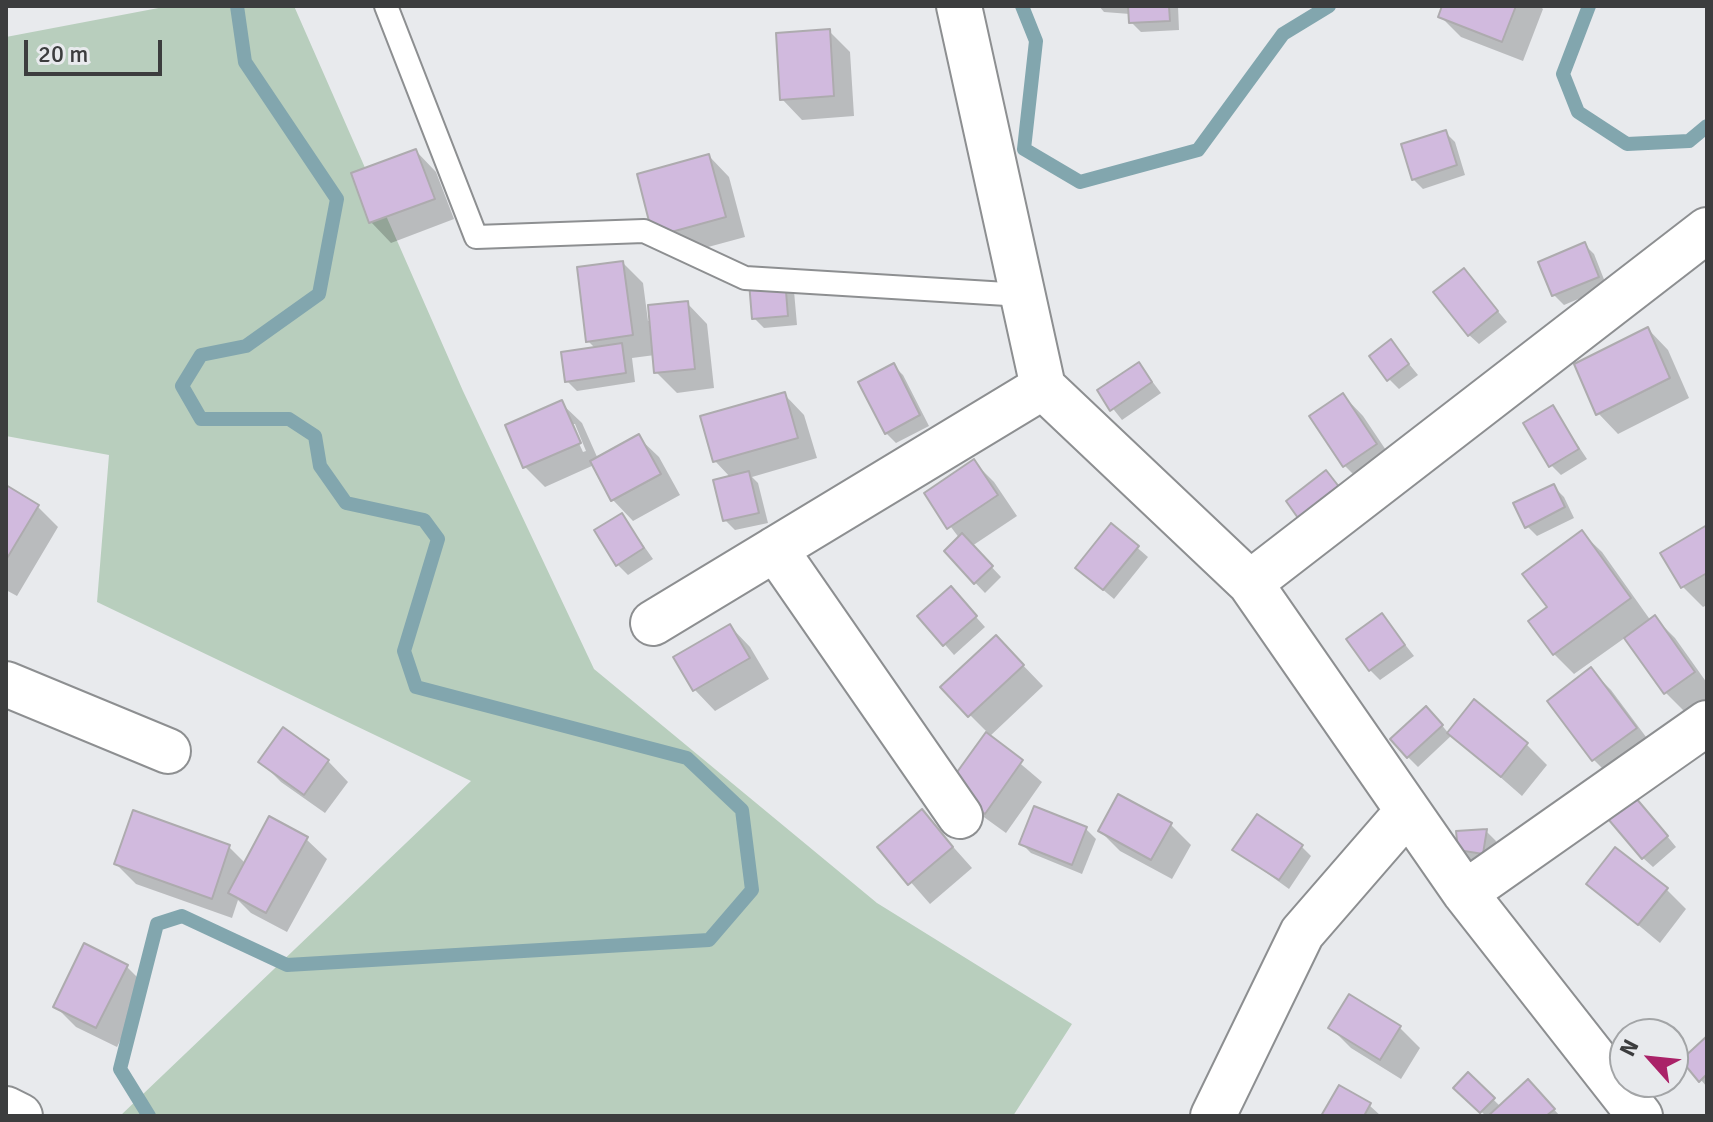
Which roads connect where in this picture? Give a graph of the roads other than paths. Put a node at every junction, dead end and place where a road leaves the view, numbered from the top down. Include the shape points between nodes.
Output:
1 (386, 6) edge
2 (959, 6) edge
3 (1707, 230) edge
4 (1023, 295) junction
5 (1043, 387) junction
6 (775, 549) junction
7 (1250, 583) junction
8 (653, 623) dead end
9 (6, 684) edge
10 (1707, 723) edge
11 (168, 751) dead end
12 (1407, 812) junction
13 (960, 816) dead end
14 (1465, 893) junction
15 (6, 1109) edge
16 (20, 1116) edge
17 (1213, 1116) edge
18 (1640, 1116) edge

1 - 4 lane via 476,237 644,231 745,278
2 - 4 street
3 - 7 street
4 - 5 street
5 - 6 street
5 - 7 street
6 - 8 street
6 - 13 street
7 - 12 street
9 - 11 street
10 - 14 street
12 - 14 street
12 - 17 street via 1302,933
14 - 18 street
15 - 16 street

